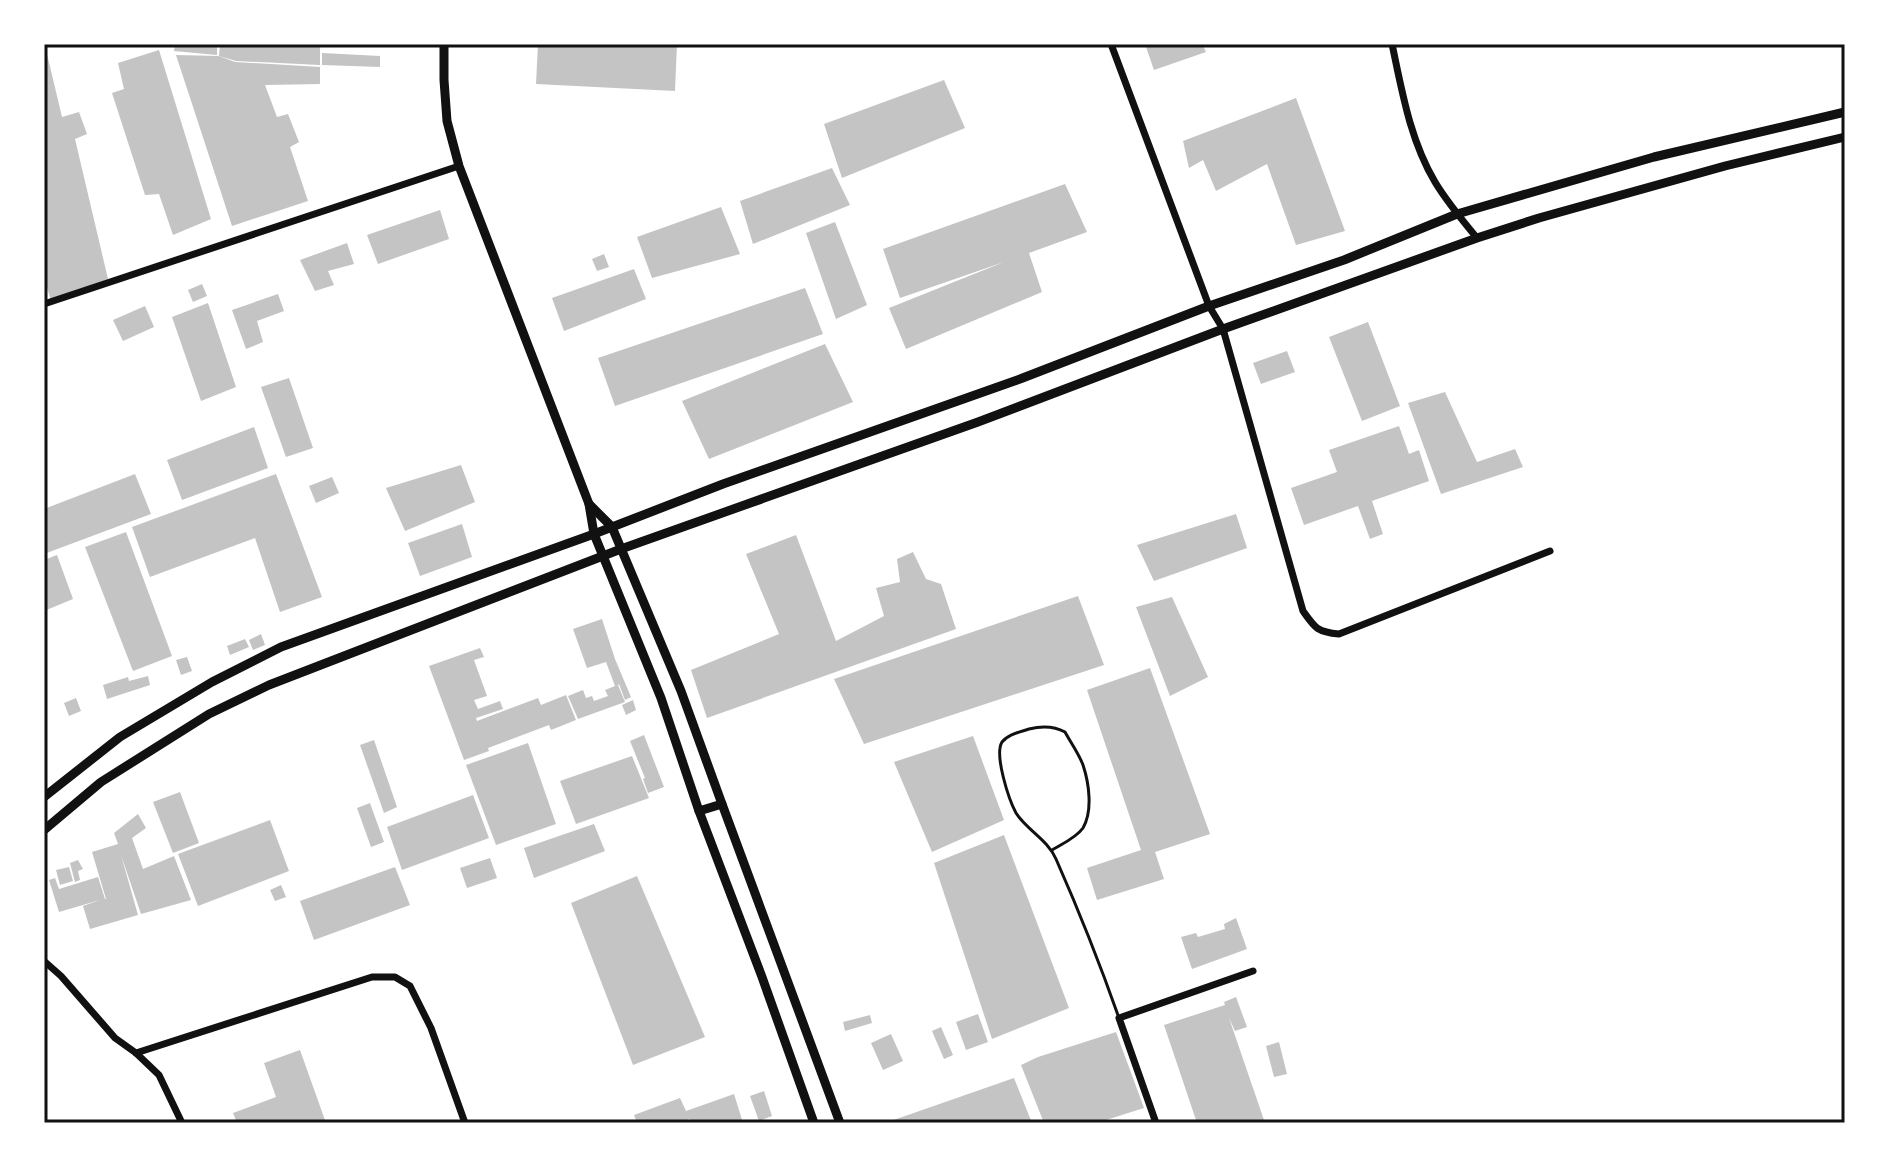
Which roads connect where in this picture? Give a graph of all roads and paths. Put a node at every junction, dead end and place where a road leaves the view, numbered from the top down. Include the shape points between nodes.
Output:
1 (444, 44) edge
2 (1111, 44) edge
3 (1392, 44) edge
4 (1845, 112) edge
5 (1845, 137) edge
6 (459, 166) junction
7 (1457, 214) junction
8 (1477, 238) junction
9 (44, 304) edge
10 (1209, 306) junction
11 (1223, 329) junction
12 (589, 504) junction
13 (612, 527) junction
14 (594, 534) junction
15 (621, 549) junction
16 (1550, 551) dead end
17 (602, 557) junction
18 (681, 691) junction
19 (661, 698) junction
20 (44, 797) edge
21 (722, 804) junction
22 (699, 811) junction
23 (44, 830) edge
24 (1052, 850) junction
25 (44, 961) edge
26 (781, 967) junction
27 (1253, 971) dead end
28 (762, 977) junction
29 (1119, 1018) junction
30 (136, 1053) junction
31 (182, 1123) edge
32 (465, 1123) edge
33 (814, 1123) edge
34 (840, 1123) edge
35 (1156, 1123) edge

1 - 6 street via 447,121
2 - 10 street
3 - 7 street via 1416,140
4 - 7 street via 1654,157
5 - 8 street
6 - 9 street
6 - 12 street
7 - 8 street
7 - 10 street
8 - 11 street
10 - 11 street
10 - 13 street
11 - 15 street
11 - 16 street via 1303,611 1314,627 1339,634
12 - 13 street
12 - 14 street
13 - 14 street
13 - 15 street
14 - 17 street
14 - 20 street via 281,647 120,737
15 - 17 street
15 - 18 street
17 - 19 street
17 - 23 street via 221,708 101,782
18 - 19 street
18 - 21 street
19 - 22 street
21 - 22 street
21 - 26 street
22 - 28 street
24 - 24 lane via 1084,827 1089,791 1083,765 1065,732 1036,727 1003,741 1001,767 1016,813
24 - 29 lane
25 - 30 street via 115,1038
26 - 28 street
26 - 34 street
27 - 29 street
28 - 33 street
29 - 35 street
30 - 31 street via 159,1075
30 - 32 street via 372,977 395,977 410,986 431,1028

